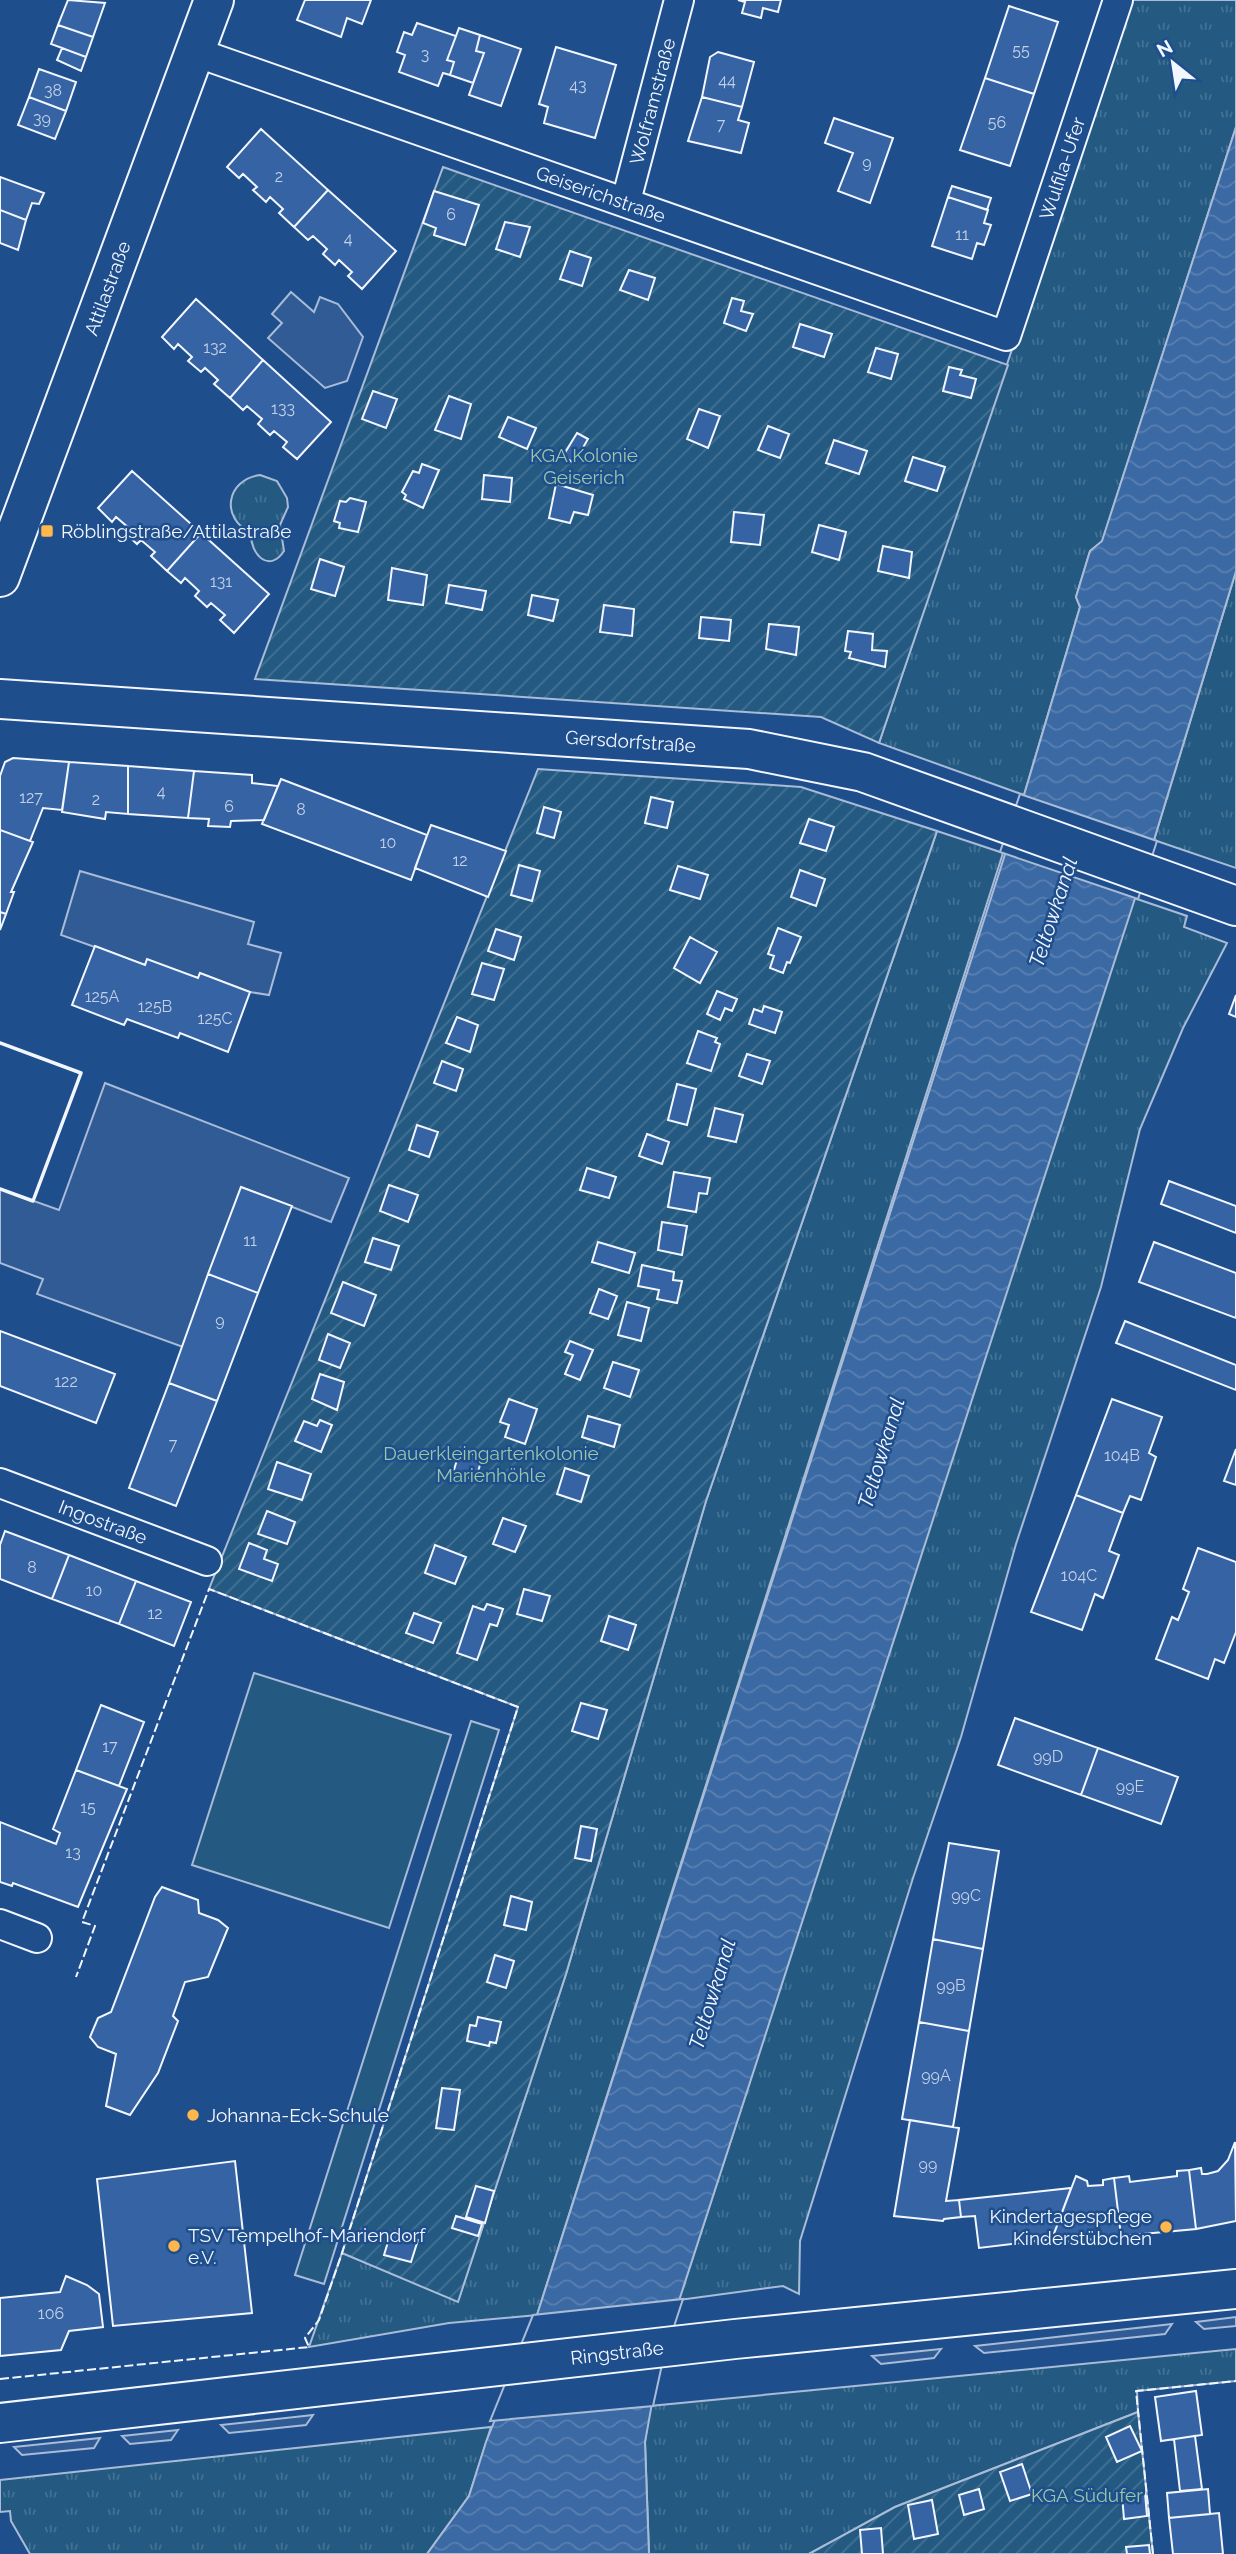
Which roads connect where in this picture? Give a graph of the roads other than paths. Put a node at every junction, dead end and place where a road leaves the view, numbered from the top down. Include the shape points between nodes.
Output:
1 (214, 0) edge
2 (679, 0) edge
3 (1118, 0) edge
4 (195, 52) junction
5 (626, 201) junction
6 (1006, 336) joint
7 (0, 577) edge
8 (0, 699) edge
9 (1236, 906) edge
10 (0, 1483) edge
11 (207, 1562) dead end
12 (0, 1924) edge
13 (37, 1938) dead end
14 (1236, 2289) edge
15 (0, 2423) edge

1 - 4 main road, Attilastraße
2 - 5 street, Wolframstraße
3 - 6 street, Wulfila-Ufer
4 - 5 street, Geiserichstraße
4 - 7 main road, Attilastraße
5 - 6 street, Geiserichstraße
8 - 9 main road, Gersdorfstraße via 749,749 863,772
10 - 11 street, Ingostraße
12 - 13 street
14 - 15 main road, Ringstraße via 735,2339

